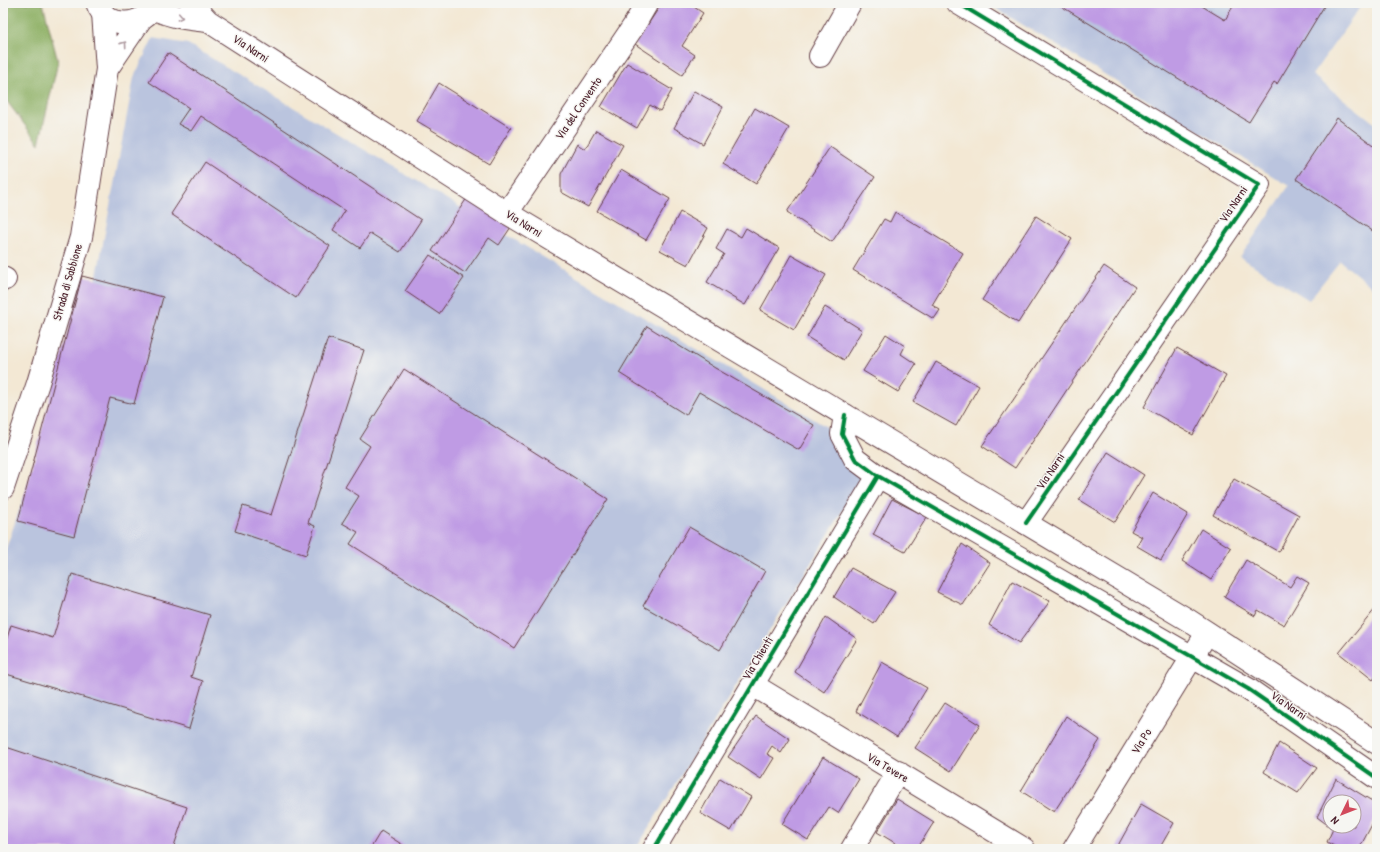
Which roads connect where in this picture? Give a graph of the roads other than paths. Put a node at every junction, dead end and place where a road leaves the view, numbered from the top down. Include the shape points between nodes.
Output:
1 (191, 3) edge
2 (648, 3) edge
3 (850, 3) edge
4 (958, 3) edge
5 (100, 8) edge
6 (150, 10) edge
7 (208, 21) junction
8 (820, 56) dead end
9 (107, 70) junction
10 (507, 212) junction
11 (845, 415) junction
12 (878, 476) junction
13 (3, 488) edge
14 (1026, 523) junction
15 (1207, 633) junction
16 (1192, 657) junction
17 (753, 684) junction
18 (1377, 742) edge
19 (898, 772) junction
20 (1377, 778) edge
21 (654, 849) edge
22 (852, 849) edge
23 (1024, 849) edge
24 (1074, 849) edge

1 - 7 street, Via Narni
2 - 10 street, Via del Convento
3 - 8 street
4 - 14 street, Via Narni via 1258,185
5 - 6 street via 111,20 121,23 132,23
5 - 9 street, Strada di Sabbione
6 -> 7 street, Via Narni
9 -> 6 street, Strada di Sabbione
7 - 10 street, Via Narni
9 - 13 street, Strada di Sabbione via 81,237
10 - 11 street, Via Narni
11 - 12 street, Via Narni via 842,434 855,459
11 - 14 street, Via Narni
12 - 16 street, Via Narni
12 - 17 street, Via Chienti
14 - 15 street, Via Narni
15 - 16 street, Via Po
15 - 18 street, Via Narni
16 - 20 street, Via Narni via 1248,689
16 - 24 street, Via Po
17 - 19 street, Via Tevere
17 - 21 street, Via Chienti
19 - 22 street
19 - 23 street, Via Tevere

